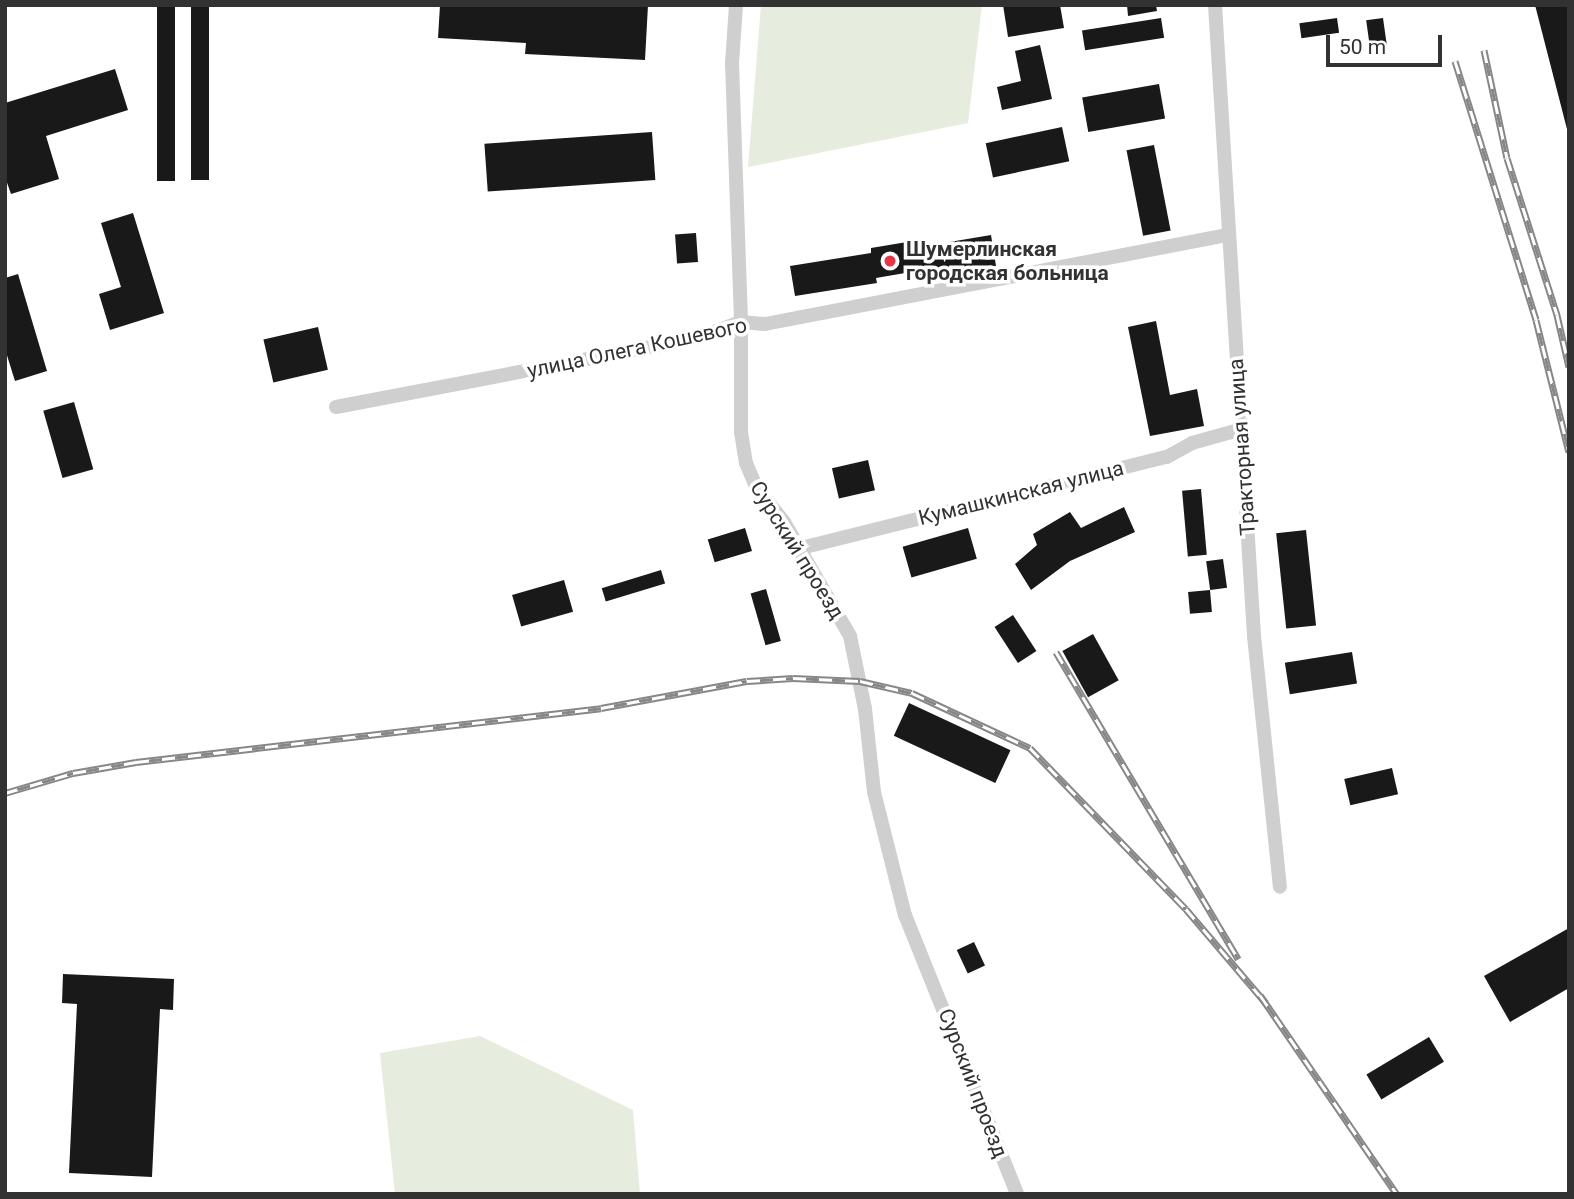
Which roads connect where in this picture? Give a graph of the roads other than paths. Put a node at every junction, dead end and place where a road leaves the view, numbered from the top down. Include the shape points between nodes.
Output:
1 (736, 5) edge
2 (1215, 5) edge
3 (1227, 235) junction
4 (741, 322) junction
5 (336, 407) dead end
6 (1242, 429) junction
7 (797, 549) junction
8 (1280, 887) dead end
9 (1017, 1194) edge

1 - 4 street, Сурский проезд via 732,64
2 - 3 street, Тракторная улица
3 - 4 street, улица Олега Кошевого via 765,324
3 - 6 street, Тракторная улица
4 - 5 street, улица Олега Кошевого via 697,338
4 - 7 street, Сурский проезд via 741,432 746,463 756,487 784,522
6 - 7 street, Кумашкинская улица via 1192,443 1167,457
6 - 8 street, Тракторная улица via 1254,636
7 - 9 street, Сурский проезд via 849,636 865,709 874,792 905,915

